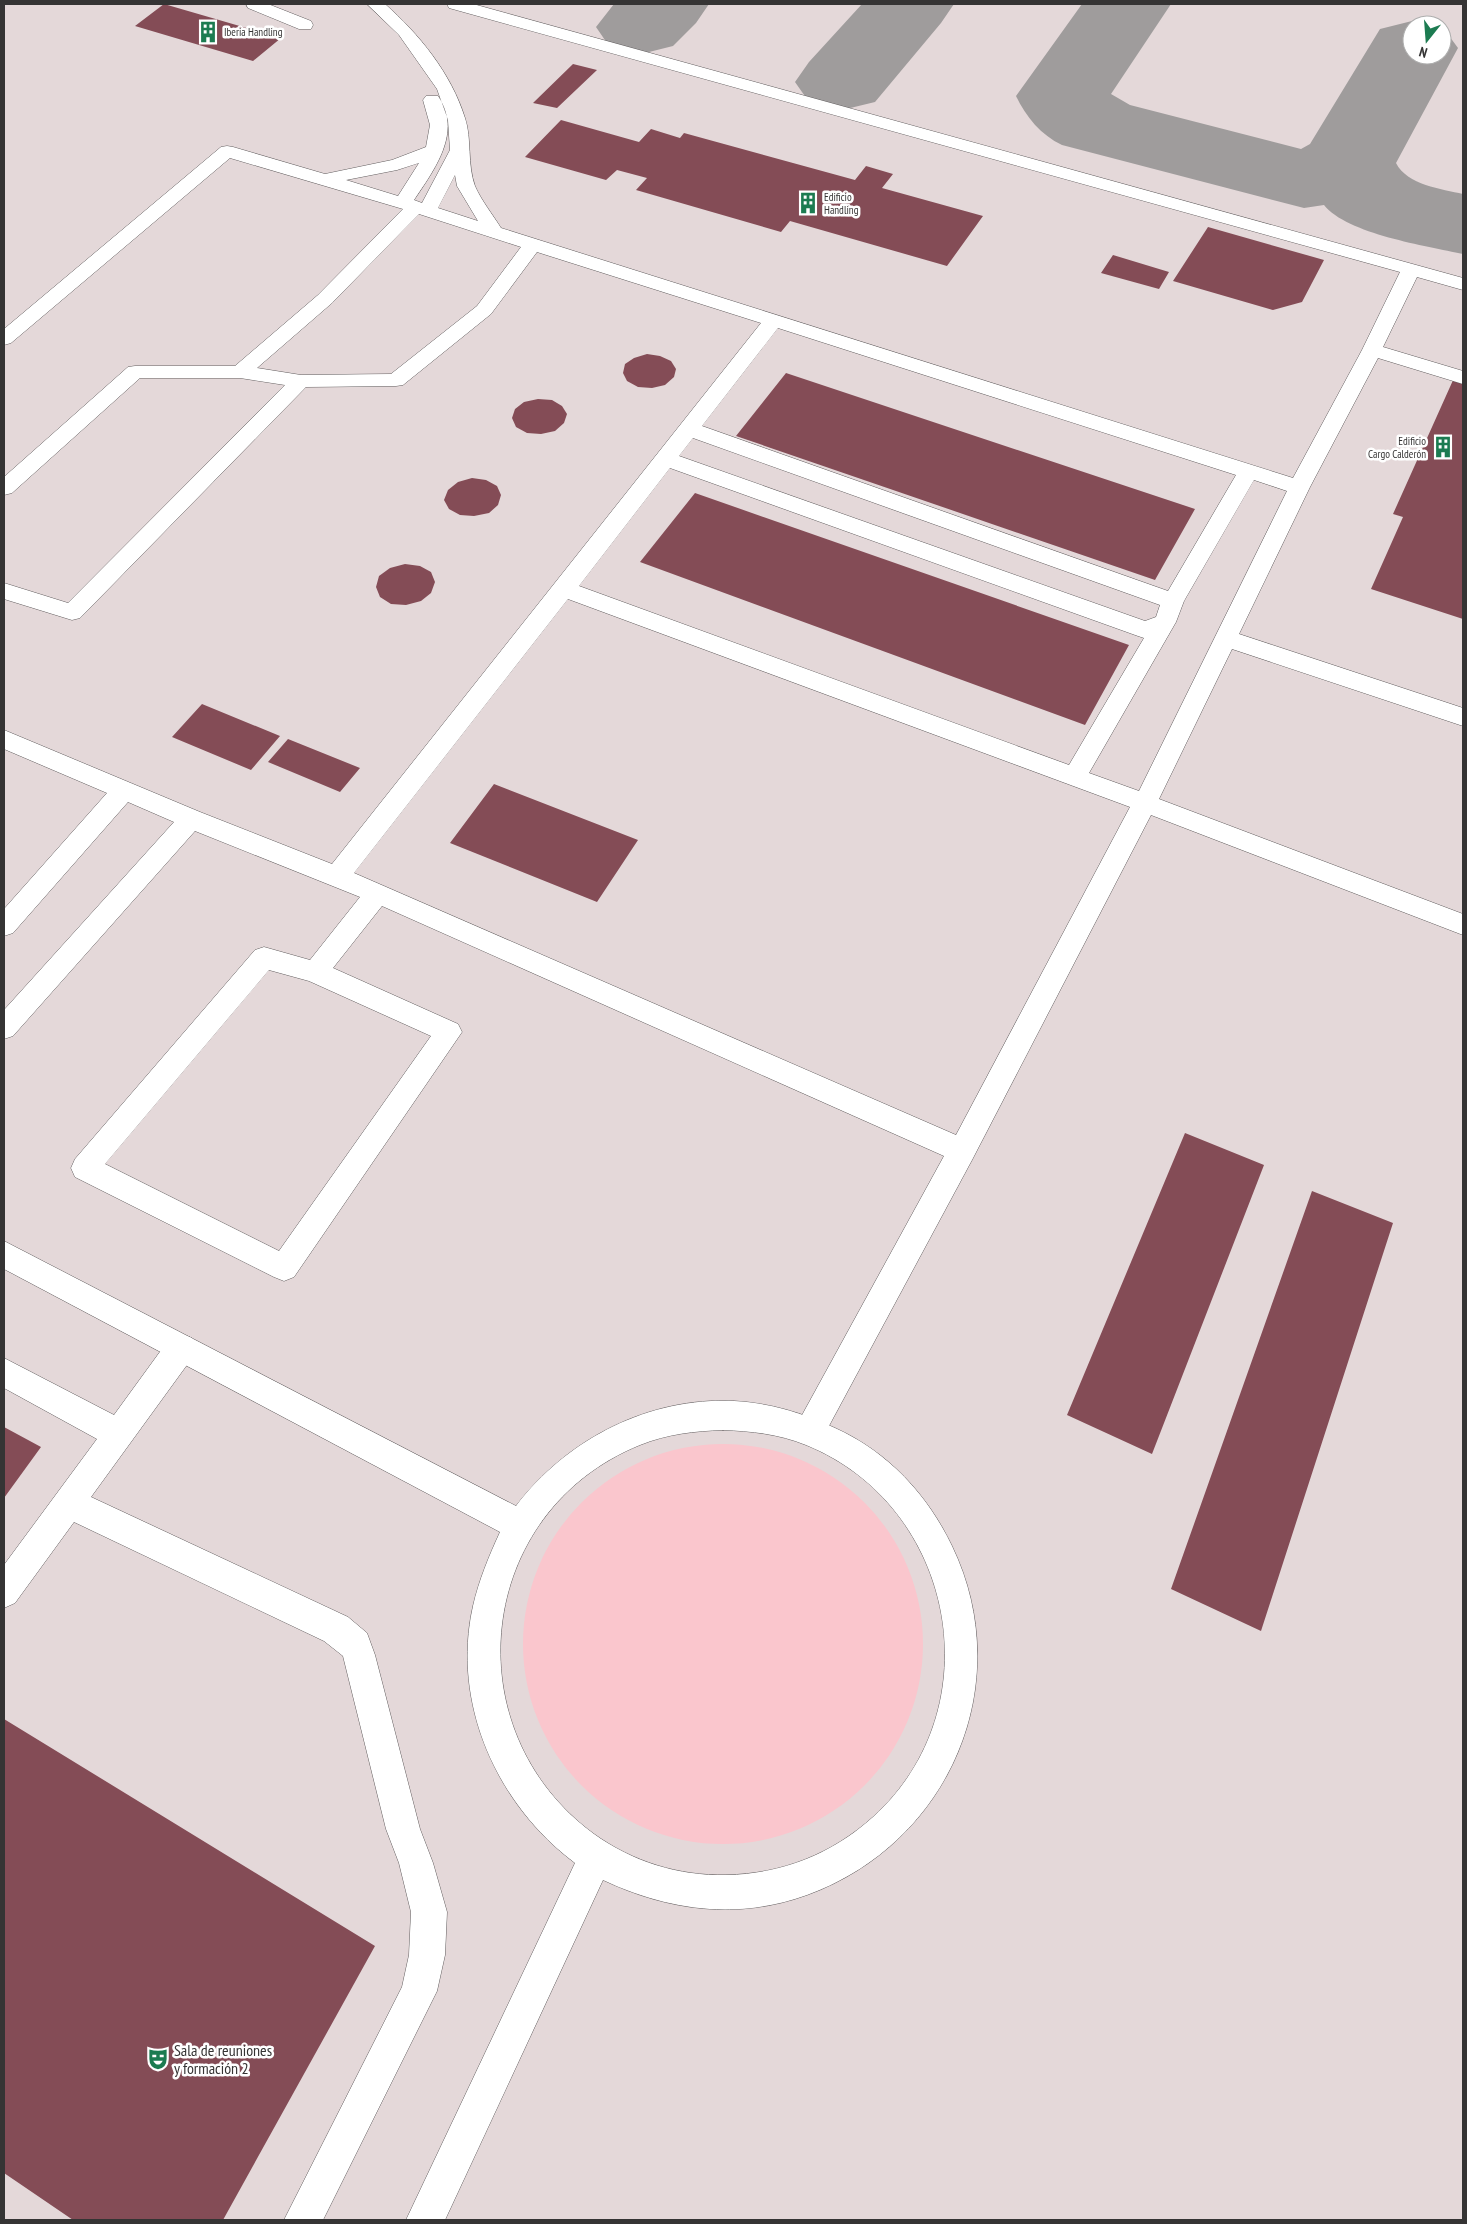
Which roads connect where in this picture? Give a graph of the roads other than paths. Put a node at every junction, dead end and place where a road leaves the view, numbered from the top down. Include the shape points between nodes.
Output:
1 (254, 4) edge
2 (455, 4) edge
3 (366, 6) edge
4 (305, 25) dead end
5 (459, 150) junction
6 (433, 151) junction
7 (323, 179) junction
8 (415, 207) junction
9 (495, 232) junction
10 (533, 244) junction
11 (1411, 269) junction
12 (1463, 284) edge
13 (773, 320) junction
14 (4, 339) edge
15 (1372, 350) junction
16 (240, 372) junction
17 (1463, 378) edge
18 (301, 381) junction
19 (689, 428) junction
20 (665, 459) junction
21 (1250, 472) junction
22 (1298, 487) junction
23 (4, 488) edge
24 (564, 589) junction
25 (4, 591) edge
26 (1169, 612) junction
27 (1224, 638) junction
28 (1463, 717) edge
29 (4, 739) edge
30 (1074, 777) junction
31 (124, 791) junction
32 (1145, 803) junction
33 (191, 819) junction
34 (337, 876) junction
35 (378, 893) junction
36 (1463, 925) edge
37 (4, 926) edge
38 (315, 972) junction
39 (4, 1028) edge
40 (962, 1151) junction
41 (4, 1254) edge
42 (181, 1348) junction
43 (4, 1372) edge
44 (812, 1428) junction
45 (118, 1434) junction
46 (69, 1503) junction
47 (522, 1526) junction
48 (4, 1592) edge
49 (595, 1859) junction
50 (303, 2220) edge
51 (425, 2220) edge

1 - 4 street
2 - 11 street
3 - 5 street via 405,30 446,88 457,120
3 - 6 street via 418,68 436,113 439,134
5 - 8 street
5 - 9 street via 466,186
6 - 7 street via 397,165
6 - 8 street
7 - 8 street
7 - 14 street via 227,150
8 - 9 street
8 - 16 street via 325,299
9 - 10 street
10 - 13 street
10 - 18 street via 484,310 396,380
11 - 12 street
11 - 15 street
13 - 19 street
13 - 21 street
15 - 17 street
15 - 22 street
16 - 18 street
16 - 23 street via 135,372
18 - 25 street via 72,612
19 - 20 street
19 - 26 street
20 - 24 street
20 - 26 street via 1146,630
21 - 22 street
21 - 26 street
22 - 27 street
24 - 30 street
24 - 34 street
26 - 30 street
27 - 28 street
27 - 32 street
29 - 31 street
30 - 32 street
31 - 33 street
31 - 37 street
32 - 36 street
32 - 40 street
33 - 34 street
33 - 39 street
34 - 35 street
35 - 38 street
35 - 40 street
38 - 38 street via 264,958 85,1168 284,1268 449,1032
40 - 44 street
41 - 42 street
42 - 45 street
42 - 47 street
43 - 45 street
44 - 47 street via 749,1412 683,1414 621,1434 565,1473
44 - 49 street via 875,1466 924,1523 953,1594 960,1672 942,1752 898,1821 832,1871 754,1897 671,1893
45 - 46 street
46 - 48 street
46 - 50 street via 336,1629 355,1645 359,1655 403,1829 429,1912 428,1954 418,1991
47 - 49 street via 494,1592 486,1666 501,1740 538,1807
49 - 51 street

